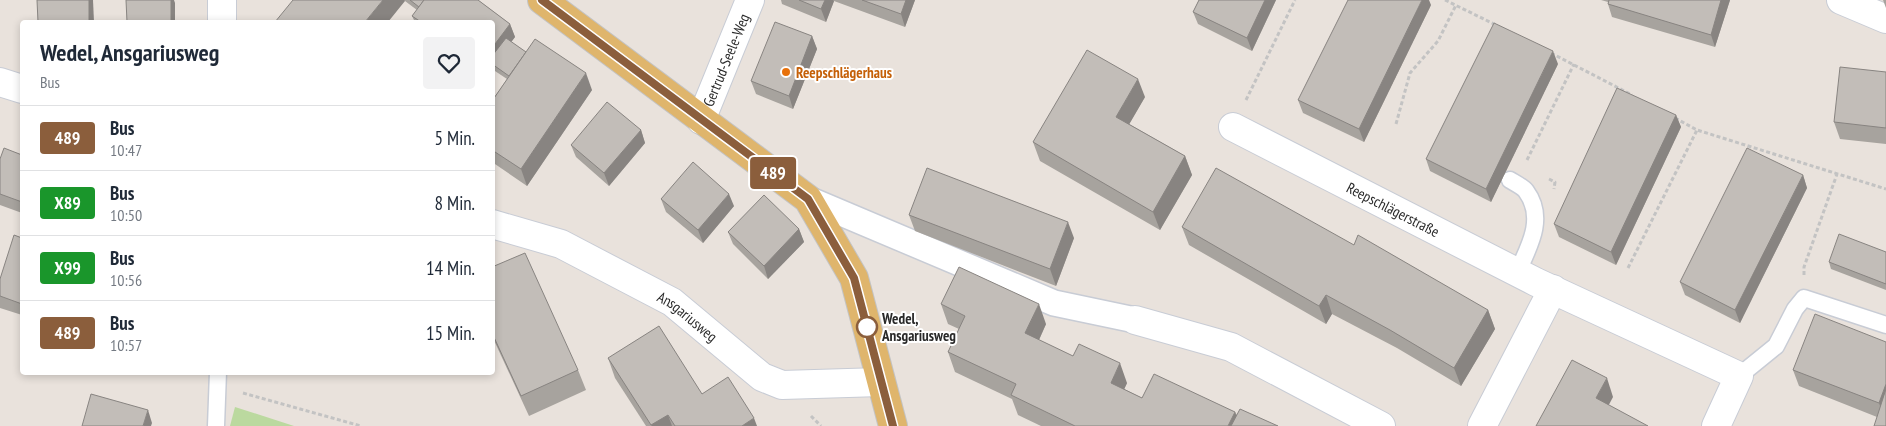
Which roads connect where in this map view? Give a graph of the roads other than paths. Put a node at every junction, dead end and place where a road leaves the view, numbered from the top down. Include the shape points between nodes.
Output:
1 (222, 0) edge
2 (542, 0) edge
3 (750, 0) edge
4 (1841, 0) edge
5 (1886, 19) edge
6 (222, 20) edge
7 (0, 82) edge
8 (20, 88) edge
9 (701, 120) junction
10 (1233, 127) road end
11 (1510, 180) dead end
12 (808, 199) junction
13 (495, 225) edge
14 (1517, 273) junction
15 (1553, 289) junction
16 (1135, 320) joint
17 (1886, 326) edge
18 (1739, 376) junction
19 (218, 379) edge
20 (881, 382) junction
21 (216, 426) edge
22 (893, 426) edge
23 (1381, 426) edge
24 (1482, 426) edge
25 (1716, 426) edge

1 - 6 street
2 - 9 main road
3 - 9 street, Gertrud-Seele-Weg
4 - 5 street
7 - 8 street
9 - 12 main road
10 - 14 street, Reepschlägerstraße
11 - 14 lane via 1526,190 1536,214 1533,241
12 - 16 street via 1054,303
12 - 20 main road via 854,278
13 - 20 street, Ansgariusweg via 561,244 672,302 762,377 782,385
14 - 15 street, Reepschlägerstraße
15 - 18 street, Reepschlägerstraße
15 - 24 street
16 - 23 street via 1232,347
17 - 18 lane via 1804,298 1776,346
18 - 25 street
19 - 21 lane
20 - 22 main road

